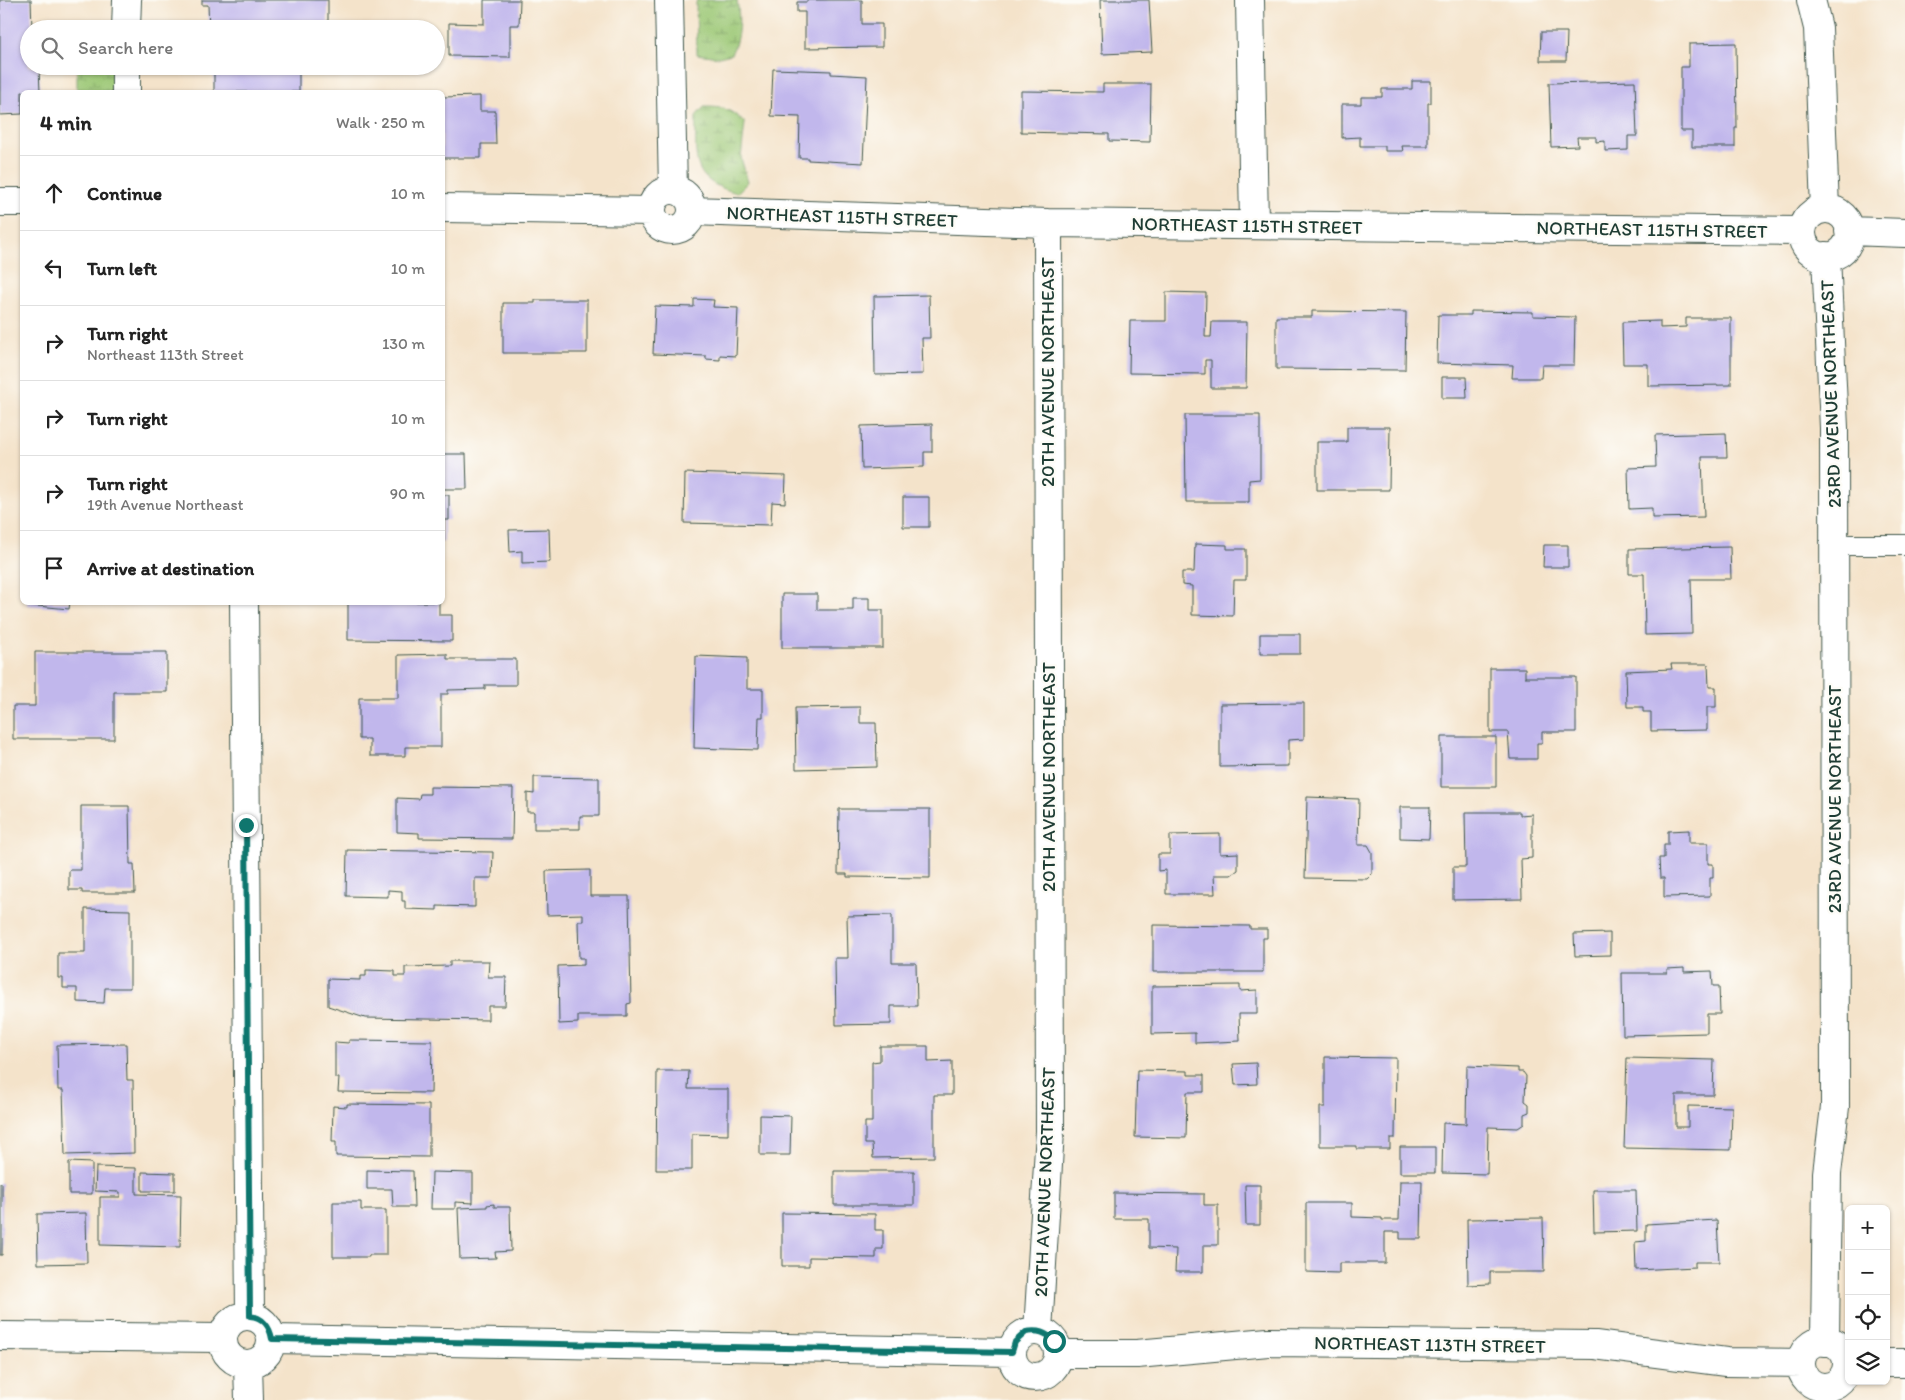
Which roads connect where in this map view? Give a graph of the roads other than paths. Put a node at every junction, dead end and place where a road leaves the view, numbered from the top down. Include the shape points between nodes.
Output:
1 (126, 0) edge
2 (670, 0) edge
3 (1250, 0) edge
4 (1811, 0) edge
5 (126, 20) edge
6 (126, 75) edge
7 (126, 90) edge
8 (673, 190) junction
9 (0, 202) edge
10 (20, 202) edge
11 (445, 208) edge
12 (1825, 209) junction
13 (652, 211) junction
14 (692, 211) junction
15 (1048, 223) junction
16 (1254, 225) junction
17 (1802, 231) junction
18 (1849, 231) junction
19 (1905, 232) edge
20 (1826, 256) junction
21 (1834, 545) junction
22 (1905, 545) edge
23 (244, 605) edge
24 (250, 1316) junction
25 (1038, 1331) junction
26 (0, 1336) edge
27 (224, 1338) junction
28 (272, 1339) junction
29 (1825, 1342) junction
30 (1012, 1352) junction
31 (1058, 1354) junction
32 (1845, 1356) edge
33 (1801, 1363) junction
34 (1890, 1363) edge
35 (1905, 1363) edge
36 (248, 1364) junction
37 (1845, 1373) edge
38 (1035, 1388) edge
39 (1824, 1393) edge
40 (249, 1400) edge

1 - 5 street
2 - 8 street
3 - 16 street
4 - 12 street via 1818,28
6 - 7 street
8 - 13 street via 663,191 654,201
8 - 14 street via 688,198
9 - 10 street
11 - 13 street
12 - 17 street via 1810,214
12 - 18 street via 1841,214
13 - 14 street via 658,224 675,230 686,223
14 - 15 street, NORTHEAST 115TH STREET
15 - 16 street, NORTHEAST 115TH STREET
15 - 25 street, 20TH AVENUE NORTHEAST via 1050,1131
16 - 17 street, NORTHEAST 115TH STREET
17 - 20 street via 1803,242 1808,248
18 - 19 street
18 - 20 street via 1847,244 1836,254
20 - 21 street, 23RD AVENUE NORTHEAST via 1834,428
21 - 22 lane
21 - 29 street, 23RD AVENUE NORTHEAST via 1835,1106 1827,1173
23 - 24 street
24 - 27 street via 232,1321 226,1327
24 - 28 street via 268,1326
25 - 30 street via 1020,1336
25 - 31 street via 1054,1341
26 - 27 street
27 - 36 street via 225,1350 230,1356
28 - 30 street
28 - 36 street via 265,1356
29 - 32 street via 1842,1350
29 - 33 street via 1807,1349
30 - 38 street via 1014,1363
31 - 33 street, NORTHEAST 113TH STREET via 1137,1354 1268,1342 1585,1345 1726,1362
31 - 38 street via 1056,1364 1038,1377
33 - 39 street via 1803,1376 1821,1387
34 - 35 street
36 - 40 street
37 - 39 street

